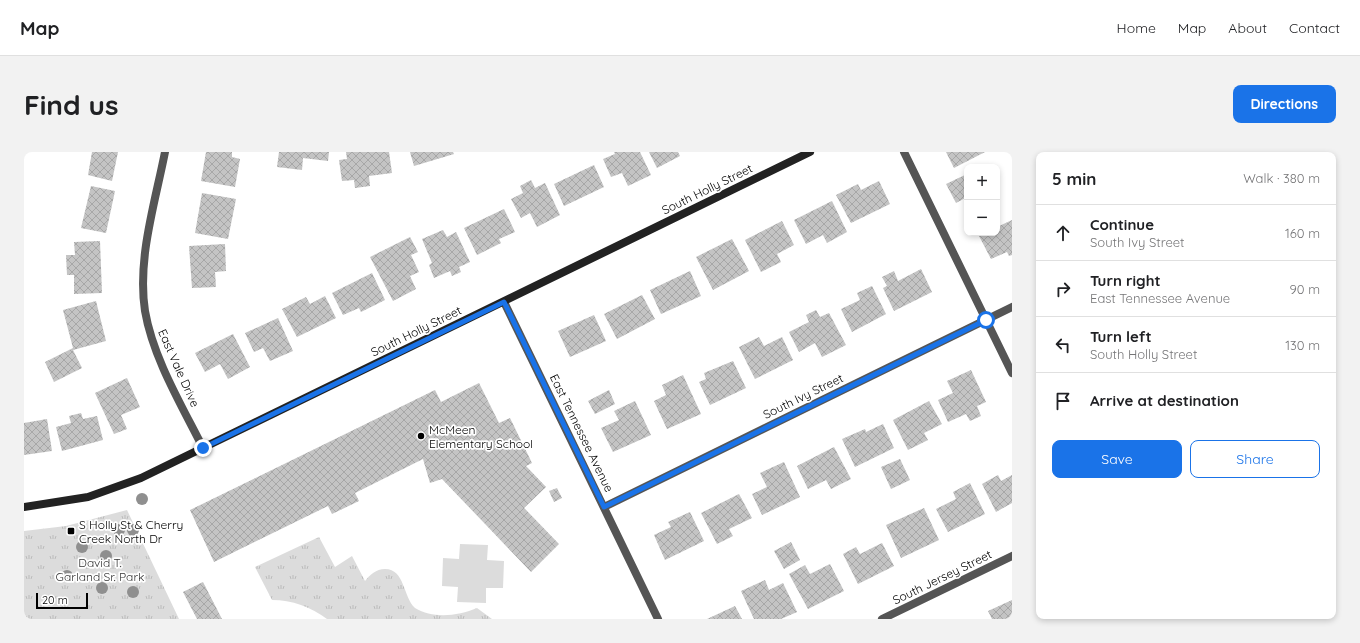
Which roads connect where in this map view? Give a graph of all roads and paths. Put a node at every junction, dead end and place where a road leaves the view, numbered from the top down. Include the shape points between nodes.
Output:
1 (165, 152) edge
2 (810, 152) edge
3 (904, 152) edge
4 (504, 302) junction
5 (1012, 307) edge
6 (986, 320) junction
7 (1012, 373) edge
8 (203, 448) junction
9 (24, 506) edge
10 (604, 507) junction
11 (1012, 556) edge
12 (658, 619) edge
13 (882, 619) edge

1 - 8 street, East Vale Drive via 145,261 145,312 158,354
2 - 4 main road, South Holly Street
3 - 6 street
4 - 8 main road, South Holly Street
4 - 10 street, East Tennessee Avenue
5 - 6 street, South Ivy Street
6 - 7 street
6 - 10 street, South Ivy Street
8 - 9 main road, South Holly Street via 141,478 109,490 68,501
10 - 12 street, East Tennessee Avenue
11 - 13 street, South Jersey Street

